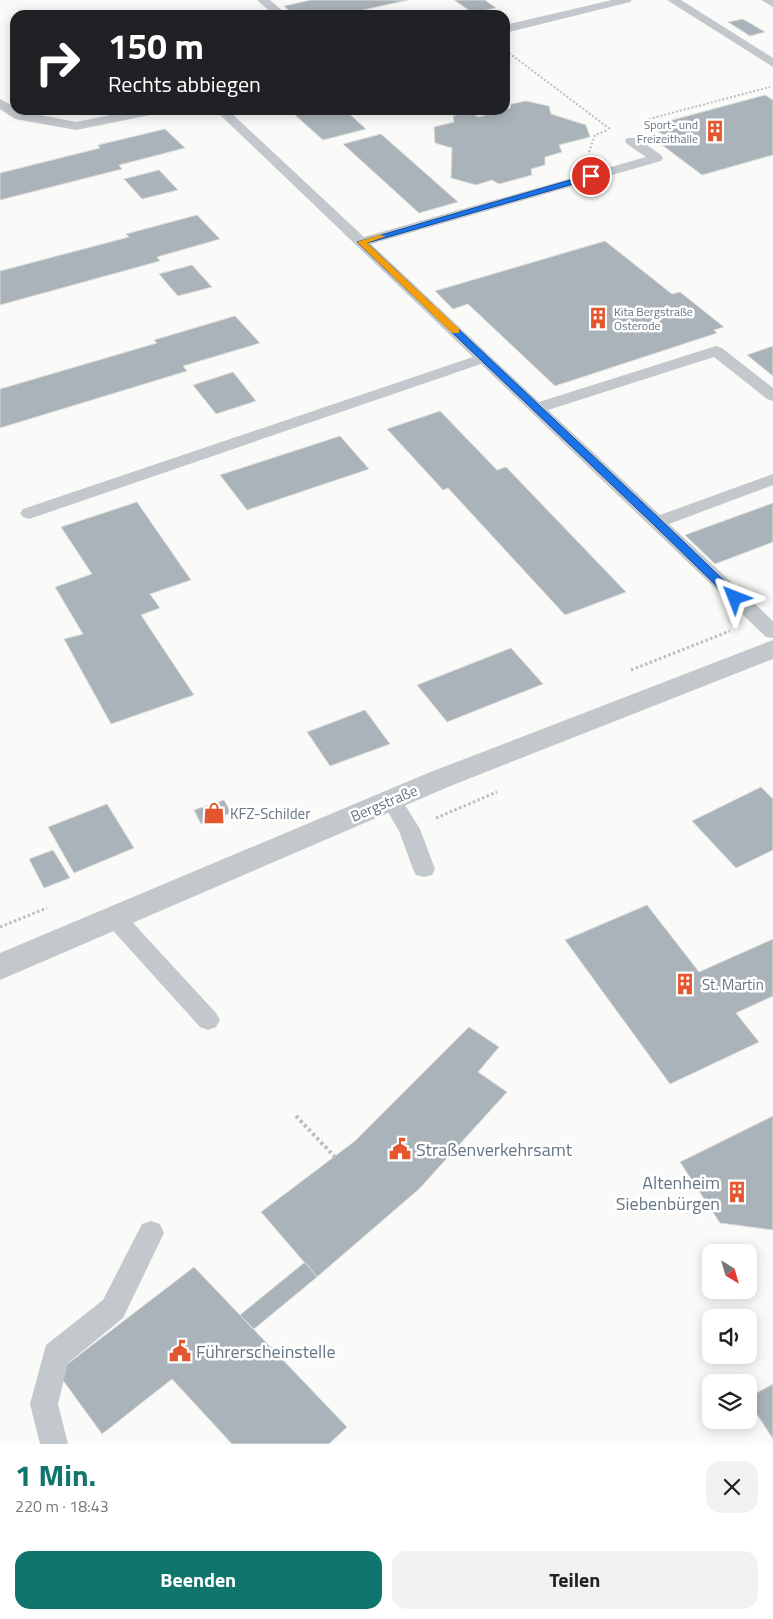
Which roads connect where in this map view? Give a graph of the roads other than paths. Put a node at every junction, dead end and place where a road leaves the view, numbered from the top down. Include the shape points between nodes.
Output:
1 (263, 0) edge
2 (626, 0) edge
3 (673, 0) edge
4 (767, 0) edge
5 (773, 4) edge
6 (275, 10) edge
7 (510, 28) edge
8 (773, 63) edge
9 (18, 115) edge
10 (130, 115) edge
11 (226, 115) edge
12 (632, 141) dead end
13 (361, 242) junction
14 (484, 358) junction
15 (773, 396) edge
16 (537, 408) junction
17 (773, 479) edge
18 (28, 513) dead end
19 (658, 522) junction
20 (773, 632) edge
21 (773, 649) edge
22 (391, 800) junction
23 (424, 870) dead end
24 (115, 918) junction
25 (0, 967) edge
26 (208, 1020) dead end
27 (151, 1233) dead end
28 (54, 1444) edge

1 - 6 lane
2 - 7 lane
3 - 8 lane
4 - 5 lane
9 - 10 lane via 76,126
11 - 13 lane
12 - 13 lane via 656,158
13 - 14 lane
14 - 16 lane
14 - 18 lane
15 - 16 lane via 716,351
16 - 19 lane
17 - 19 lane
19 - 20 lane
21 - 22 street, Bergstraße
22 - 23 lane via 409,829
22 - 24 street, Bergstraße
24 - 25 street, Bergstraße
24 - 26 lane
27 - 28 lane via 114,1309 56,1355 44,1404

